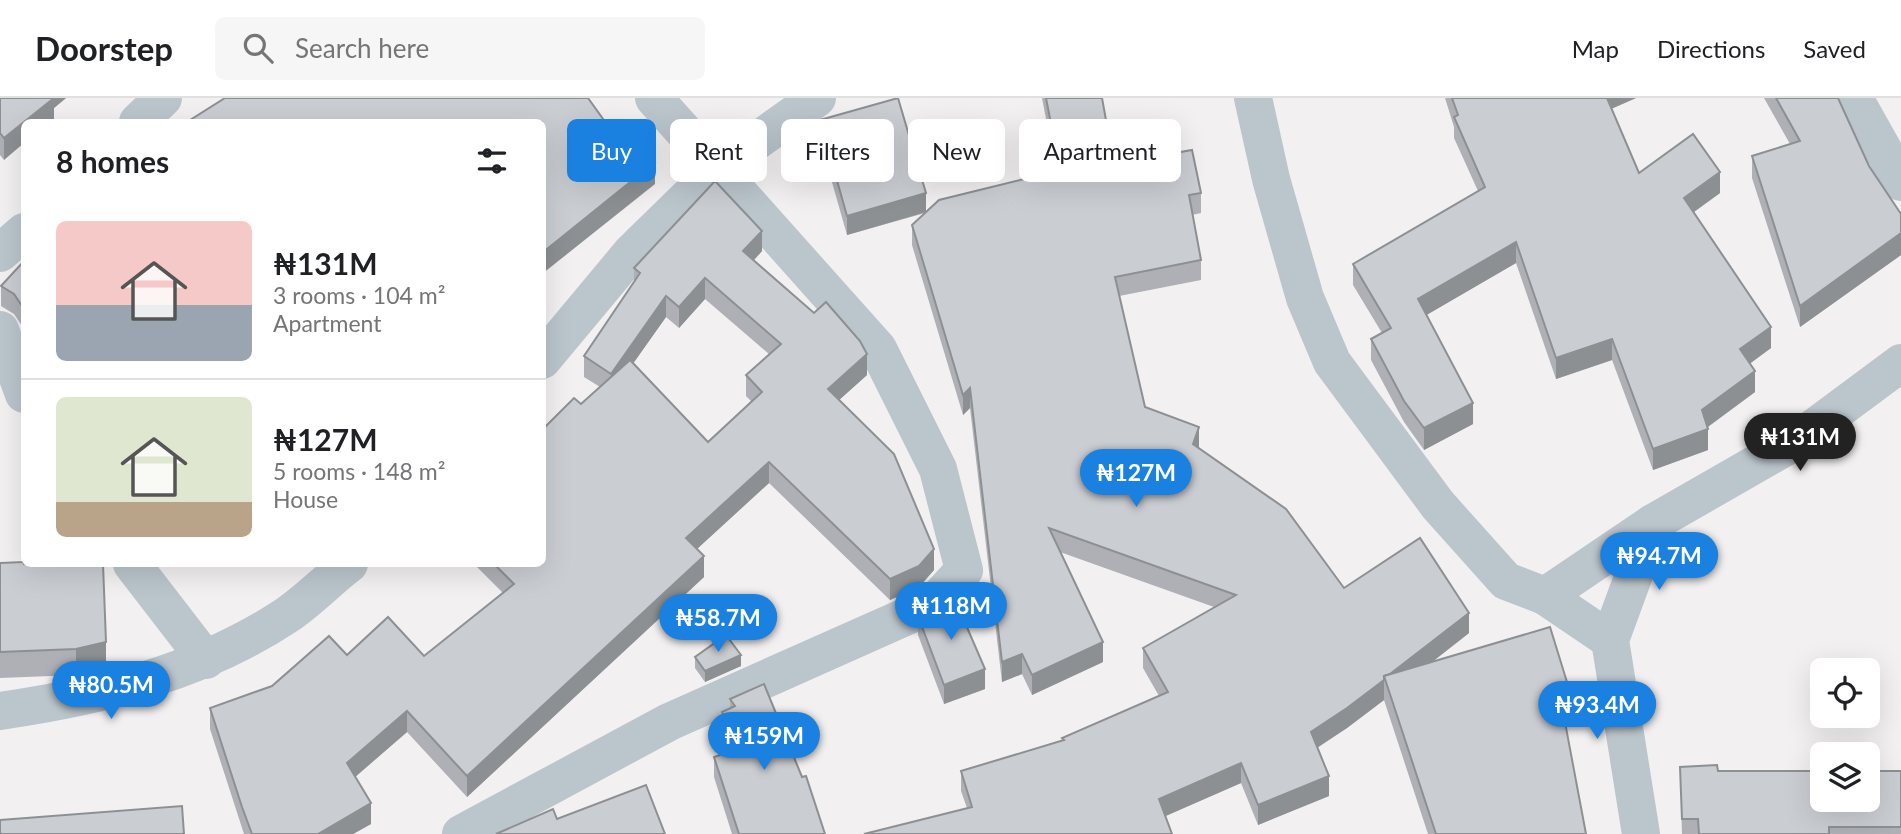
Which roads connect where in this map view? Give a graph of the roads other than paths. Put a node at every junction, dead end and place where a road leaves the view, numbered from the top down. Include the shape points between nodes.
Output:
1 (163, 98) edge
2 (654, 98) edge
3 (817, 98) edge
4 (1253, 98) edge
5 (1854, 98) edge
6 (141, 119) edge
7 (672, 119) edge
8 (767, 134) edge
9 (704, 182) edge
10 (727, 182) edge
11 (1901, 182) edge
12 (21, 235) edge
13 (0, 253) edge
14 (0, 330) edge
15 (546, 355) edge
16 (1901, 363) edge
17 (21, 386) edge
18 (1653, 523) junction
19 (134, 567) edge
20 (345, 567) edge
21 (1545, 596) junction
22 (1610, 640) junction
23 (206, 660) junction
24 (0, 710) edge
25 (461, 834) edge
26 (1641, 834) edge

1 - 6 street
2 - 7 street
3 - 8 street
4 - 21 street via 1305,298 1332,362 1438,505 1506,581
5 - 11 street
9 - 15 street via 632,252
10 - 25 street via 878,349 938,469 964,570 932,605 669,722
12 - 13 street
14 - 17 street
16 - 18 street via 1797,440
18 - 21 street
18 - 22 street
19 - 23 street
20 - 23 street via 287,615
21 - 22 street
22 - 26 street
23 - 24 street via 88,698

